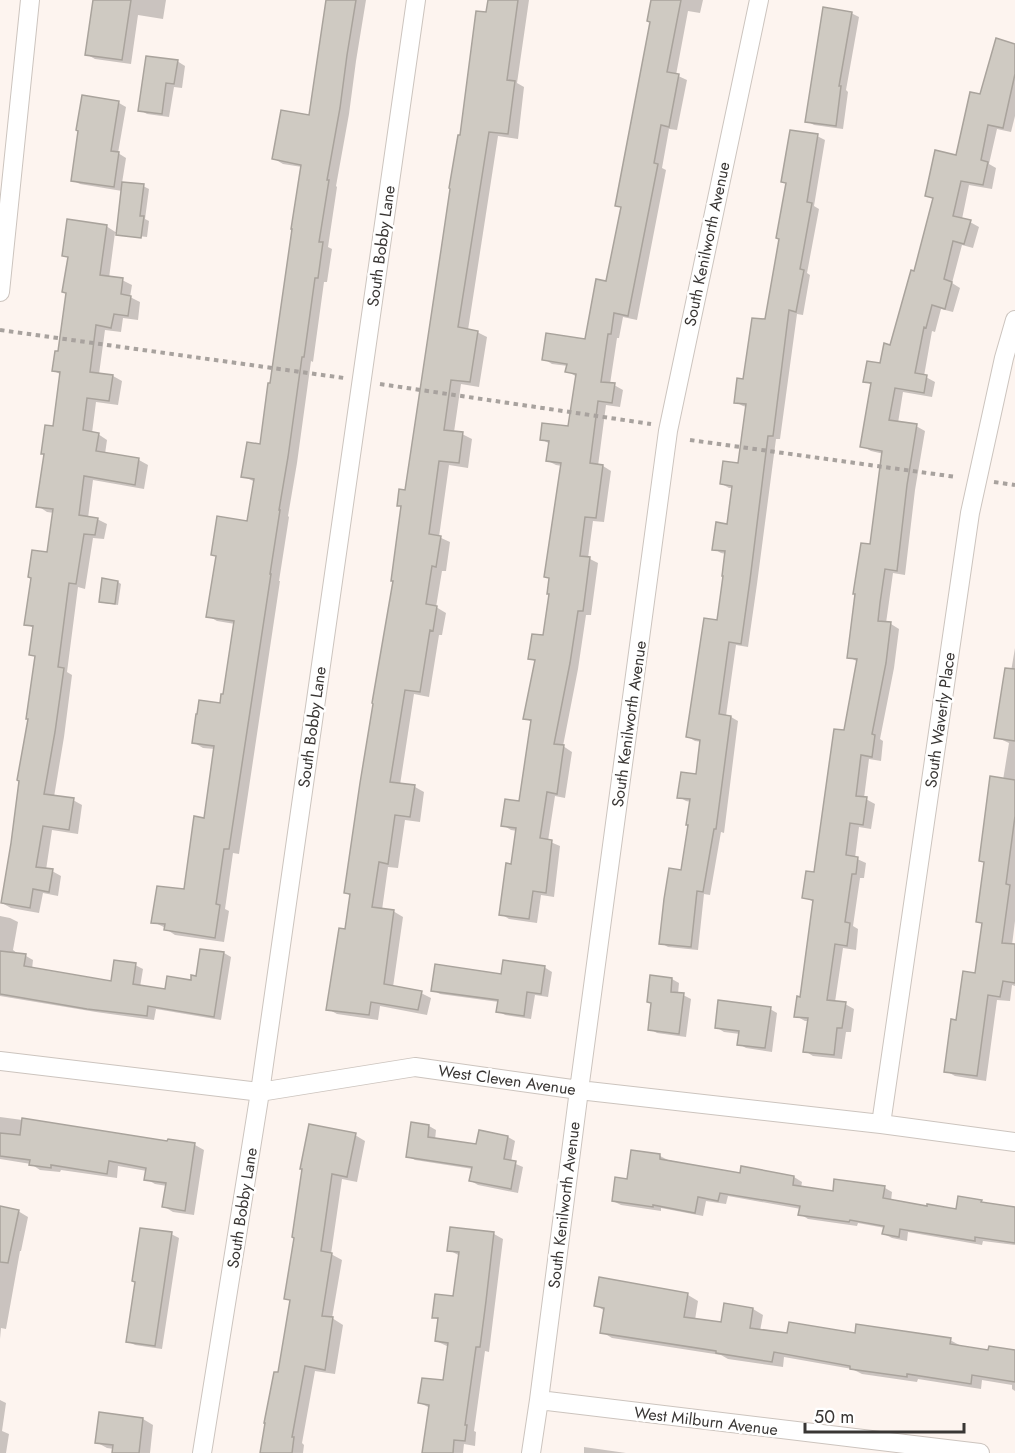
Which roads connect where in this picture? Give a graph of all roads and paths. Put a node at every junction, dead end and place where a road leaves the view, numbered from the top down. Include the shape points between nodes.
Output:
1 (30, 0) edge
2 (416, 0) edge
3 (759, 0) edge
4 (0, 292) edge
5 (1015, 320) edge
6 (0, 330) edge
7 (344, 378) dead end
8 (376, 383) dead end
9 (652, 424) dead end
10 (690, 440) dead end
11 (956, 477) dead end
12 (984, 481) dead end
13 (1015, 485) edge
14 (0, 1061) edge
15 (579, 1090) junction
16 (260, 1092) junction
17 (881, 1124) junction
18 (1015, 1142) edge
19 (539, 1400) junction
20 (867, 1447) edge
21 (202, 1453) edge
22 (531, 1453) edge
23 (980, 1453) edge

1 - 4 street
2 - 16 street, South Bobby Lane
3 - 15 street, South Kenilworth Avenue via 668,431
5 - 17 street, South Waverly Place via 970,513
6 - 7 path
8 - 9 path
10 - 11 path
12 - 13 path
14 - 16 street, West Cleven Avenue
15 - 16 street, West Cleven Avenue via 415,1067
15 - 17 street, West Cleven Avenue
15 - 19 street, South Kenilworth Avenue
16 - 21 street, South Bobby Lane
17 - 18 street, West Cleven Avenue
19 - 20 street, West Milburn Avenue
19 - 22 street, South Kenilworth Avenue
20 - 23 street, West Milburn Avenue

